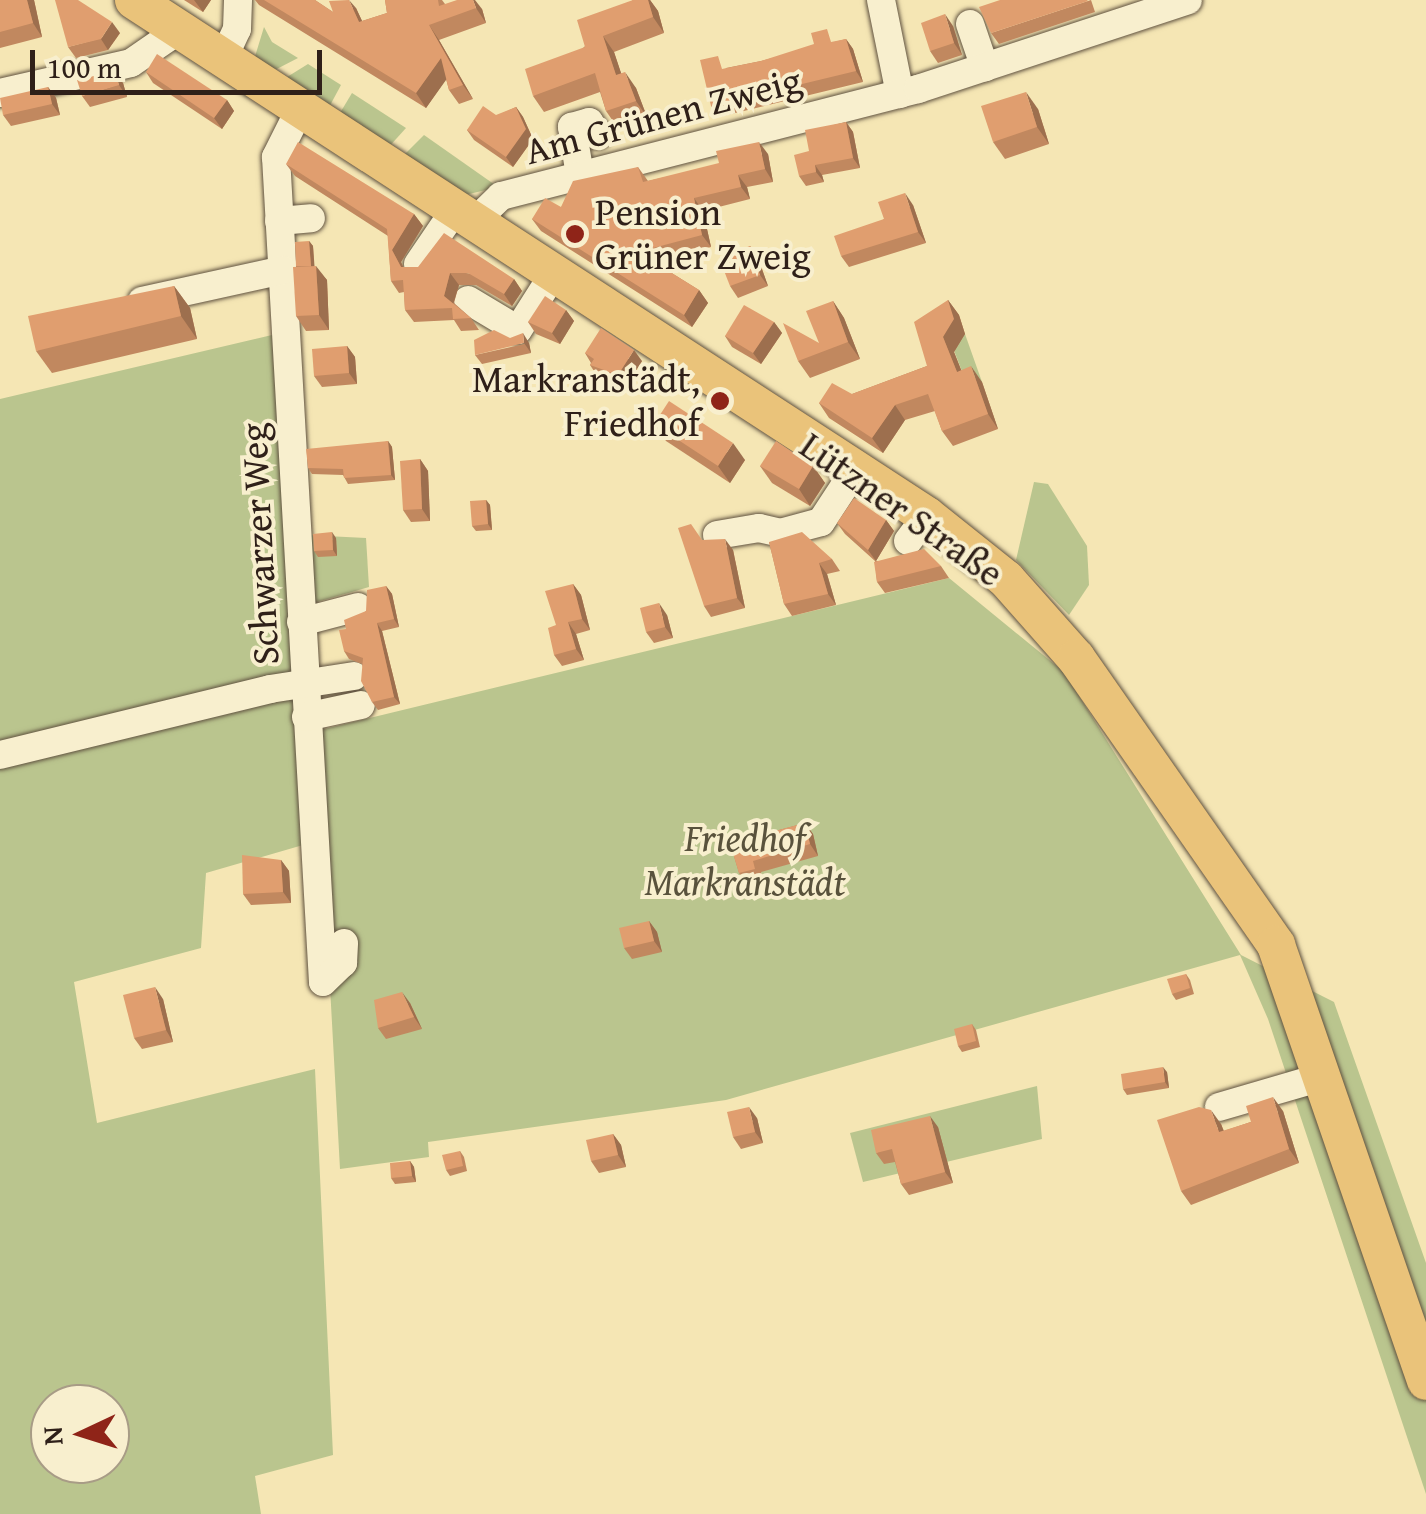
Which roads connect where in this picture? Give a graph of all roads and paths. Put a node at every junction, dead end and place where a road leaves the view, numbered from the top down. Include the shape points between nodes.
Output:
1 (134, 0) edge
2 (238, 0) edge
3 (881, 0) edge
4 (1188, 0) edge
5 (1130, 9) edge
6 (970, 24) dead end
7 (179, 30) junction
8 (223, 59) junction
9 (985, 68) junction
10 (0, 93) edge
11 (891, 95) junction
12 (586, 96) dead end
13 (300, 109) junction
14 (598, 135) junction
15 (608, 167) junction
16 (580, 174) junction
17 (463, 217) junction
18 (311, 218) dead end
19 (279, 222) junction
20 (418, 264) edge
21 (554, 274) junction
22 (292, 286) junction
23 (468, 300) dead end
24 (120, 306) edge
25 (855, 470) junction
26 (717, 536) edge
27 (347, 619) edge
28 (301, 622) junction
29 (354, 676) dead end
30 (304, 686) junction
31 (361, 706) dead end
32 (306, 717) junction
33 (0, 755) edge
34 (344, 943) dead end
35 (1325, 1076) junction
36 (1218, 1107) dead end
37 (1426, 1381) edge

1 - 7 main road, Lützner Straße
2 - 8 street via 237,29
3 - 11 street
4 - 5 street, Am Grünen Zweig
5 - 9 street, Am Grünen Zweig via 1043,34
6 - 9 street
7 - 8 main road, Lützner Straße
7 - 10 street via 131,64
8 - 13 main road, Lützner Straße
9 - 11 street, Am Grünen Zweig
11 - 15 street, Am Grünen Zweig
12 - 14 street
13 - 17 main road, Lützner Straße
13 - 19 street, Schwarzer Weg via 276,156
14 - 15 street
14 - 16 street via 589,122 572,127
15 - 16 street, Am Grünen Zweig
16 - 17 street, Am Grünen Zweig via 501,196
17 - 20 street, Am Grünen Zweig
17 - 21 main road, Lützner Straße
18 - 19 street
19 - 22 street, Schwarzer Weg
21 - 23 street via 518,330
21 - 25 main road, Lützner Straße
22 - 24 street
22 - 28 street, Schwarzer Weg
25 - 26 street via 820,522 780,533 759,528
25 - 35 main road, Lützner Straße via 918,529 1006,579 1076,658 1276,945
27 - 28 street
28 - 30 street, Schwarzer Weg
29 - 30 street
30 - 32 street, Schwarzer Weg
30 - 33 street
31 - 32 street
32 - 34 street, Schwarzer Weg via 322,982 344,963
35 - 36 street
35 - 37 main road, Lützner Straße

